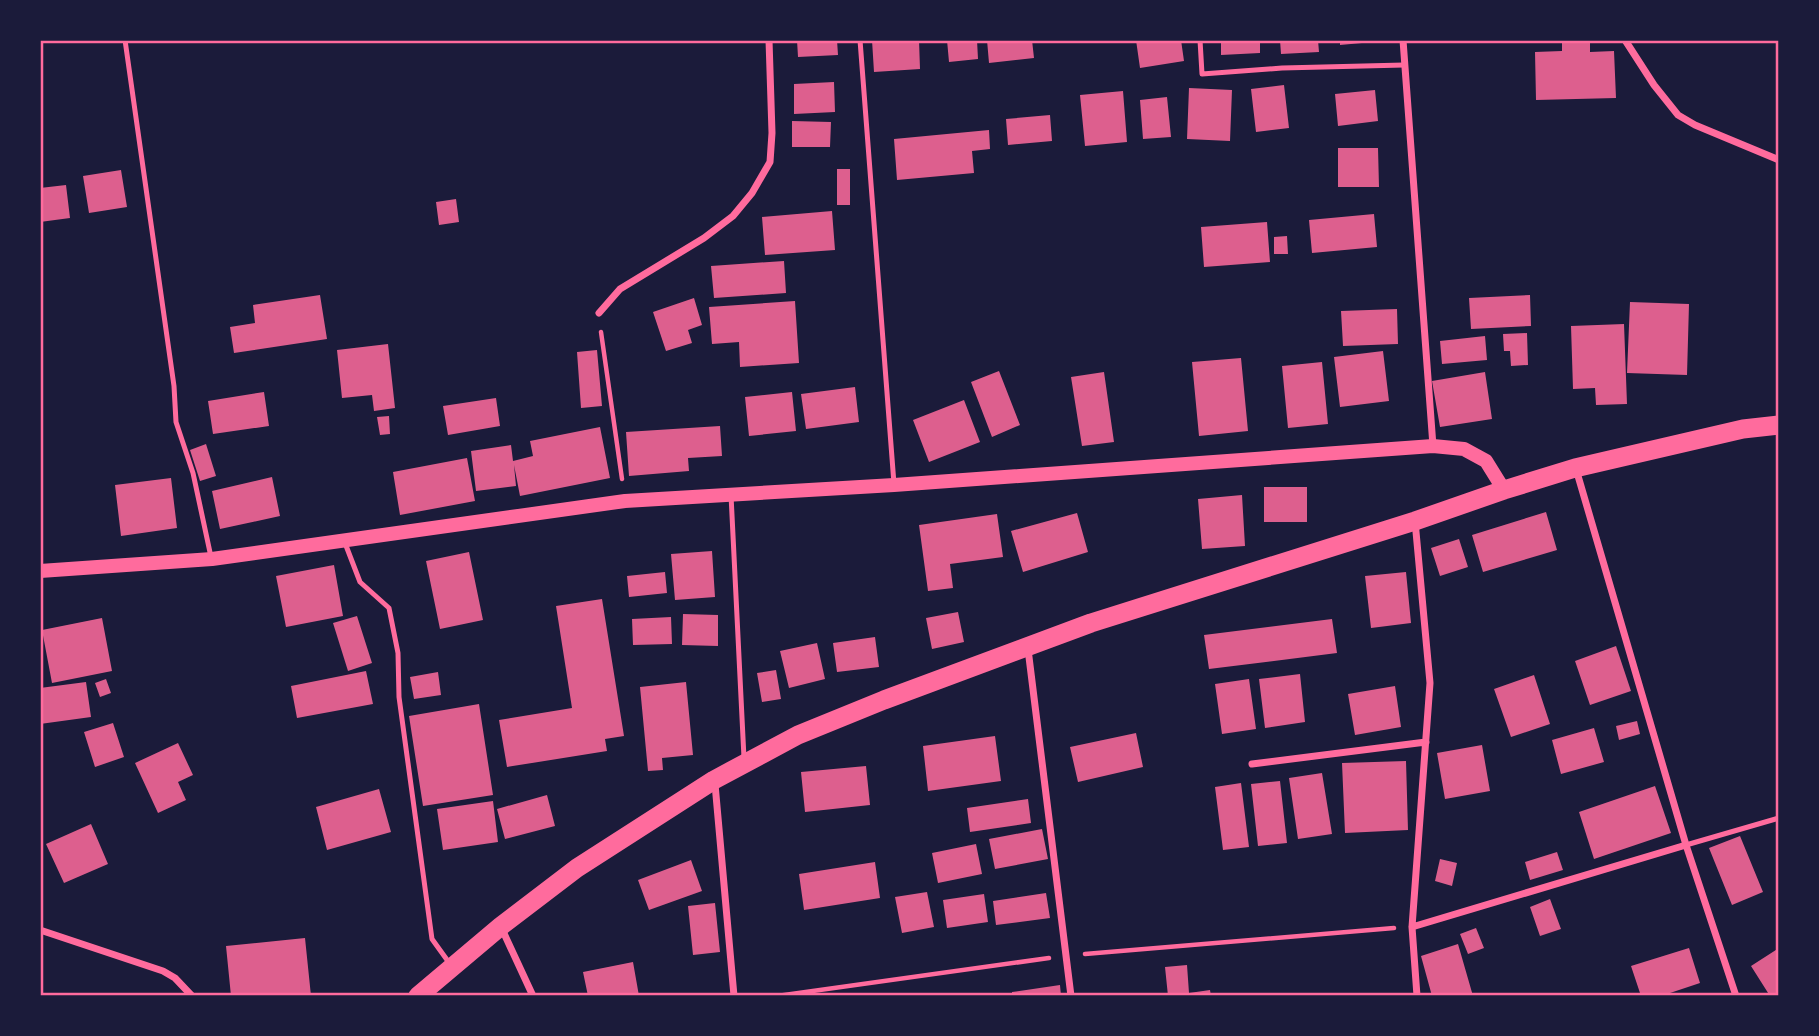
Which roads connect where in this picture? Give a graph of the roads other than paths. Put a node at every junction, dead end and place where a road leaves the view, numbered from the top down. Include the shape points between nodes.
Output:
1 (125, 40) edge
2 (769, 40) edge
3 (860, 40) edge
4 (1200, 40) edge
5 (1403, 40) edge
6 (1625, 40) edge
7 (1404, 65) junction
8 (1779, 160) edge
9 (599, 313) road end
10 (1779, 425) edge
11 (1433, 446) junction
12 (1575, 468) junction
13 (894, 485) junction
14 (1504, 490) junction
15 (731, 495) junction
16 (1415, 521) junction
17 (344, 540) junction
18 (212, 558) junction
19 (40, 571) edge
20 (1028, 648) junction
21 (1426, 742) junction
22 (744, 764) junction
23 (1252, 764) dead end
24 (714, 780) junction
25 (1779, 818) edge
26 (1686, 845) junction
27 (501, 926) junction
28 (1412, 927) junction
29 (40, 930) edge
30 (452, 966) junction
31 (192, 996) edge
32 (418, 996) edge
33 (533, 996) edge
34 (734, 996) edge
35 (1071, 996) edge
36 (1417, 996) edge
37 (1736, 996) edge

1 - 18 lane via 176,422
2 - 9 street via 769,162 752,193 704,239 620,289
3 - 13 lane
4 - 7 lane via 1202,74
5 - 7 street
6 - 8 street via 1678,115
7 - 11 street
10 - 12 highway via 1743,429
11 - 13 main road
11 - 14 main road via 1464,449 1486,461
12 - 14 highway
12 - 26 street
13 - 15 main road
14 - 16 highway
15 - 17 main road via 625,501
15 - 22 lane
16 - 20 highway
16 - 21 street via 1430,683
17 - 18 main road
17 - 30 lane via 360,582 389,608 432,939
18 - 19 main road
20 - 22 highway via 798,735
20 - 35 street
21 - 23 street
21 - 28 street
22 - 24 highway
24 - 27 highway via 577,868
24 - 34 street
25 - 26 lane
26 - 28 street
26 - 37 street
27 - 30 highway
27 - 33 street
28 - 36 street
29 - 31 street via 163,971
30 - 32 highway

